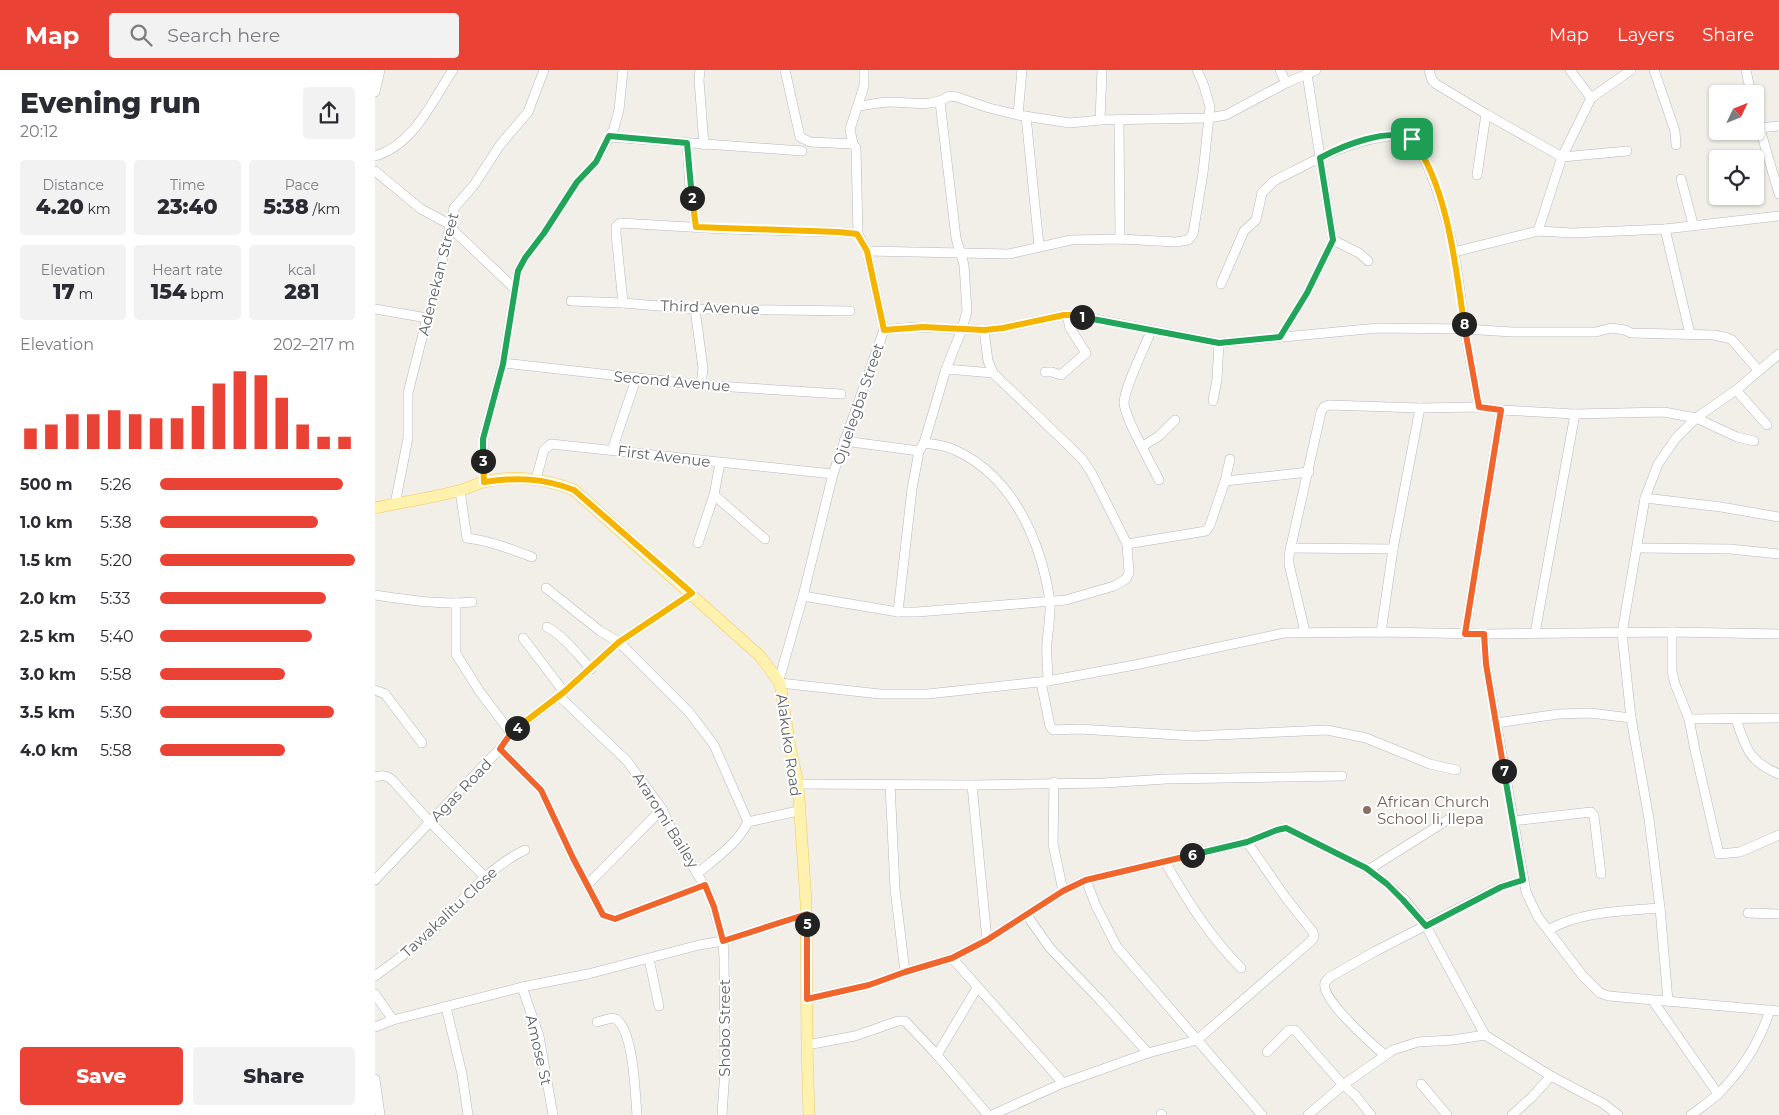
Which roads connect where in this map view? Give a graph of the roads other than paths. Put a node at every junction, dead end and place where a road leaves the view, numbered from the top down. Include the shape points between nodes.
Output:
1 (380, 70) edge
2 (453, 70) edge
3 (544, 70) edge
4 (623, 70) edge
5 (700, 70) edge
6 (785, 70) edge
7 (864, 70) edge
8 (1022, 70) edge
9 (1103, 70) edge
10 (1197, 70) edge
11 (1280, 70) edge
12 (1316, 70) edge
13 (1429, 70) edge
14 (1570, 70) edge
15 (1631, 70) edge
16 (1654, 70) edge
17 (1746, 70) edge
18 (1307, 74) junction
19 (1287, 83) junction
20 (1749, 85) edge
21 (375, 92) edge
22 (1591, 98) junction
23 (940, 102) junction
24 (858, 106) junction
25 (1485, 114) junction
26 (1022, 116) junction
27 (1208, 118) junction
28 (1100, 120) junction
29 (1119, 120) junction
30 (1779, 126) edge
31 (1764, 127) edge
32 (609, 136) junction
33 (1762, 140) edge
34 (687, 143) junction
35 (853, 144) junction
36 (704, 145) junction
37 (1675, 145) dead end
38 (802, 151) dead end
39 (1627, 151) dead end
40 (375, 156) edge
41 (1562, 157) junction
42 (1320, 158) junction
43 (375, 171) edge
44 (1477, 175) dead end
45 (1681, 179) dead end
46 (1779, 194) edge
47 (1779, 216) edge
48 (449, 224) junction
49 (1693, 224) junction
50 (696, 227) junction
51 (1665, 229) junction
52 (1538, 231) junction
53 (857, 234) junction
54 (1120, 239) junction
55 (1333, 240) junction
56 (1039, 246) junction
57 (867, 251) junction
58 (960, 252) junction
59 (1454, 252) junction
60 (1368, 261) dead end
61 (1221, 284) dead end
62 (515, 288) junction
63 (571, 301) dead end
64 (623, 302) junction
65 (375, 309) edge
66 (695, 310) junction
67 (850, 311) dead end
68 (1067, 315) junction
69 (427, 318) junction
70 (962, 329) junction
71 (1465, 329) junction
72 (884, 330) junction
73 (984, 330) junction
74 (1151, 331) junction
75 (1690, 334) junction
76 (1280, 337) junction
77 (1219, 343) junction
78 (1779, 354) edge
79 (503, 364) junction
80 (946, 369) junction
81 (1759, 371) junction
82 (1045, 372) dead end
83 (993, 373) junction
84 (636, 379) junction
85 (701, 385) junction
86 (1736, 390) junction
87 (841, 394) dead end
88 (1213, 401) dead end
89 (1479, 407) junction
90 (1420, 408) junction
91 (1501, 410) junction
92 (1575, 414) junction
93 (1695, 418) junction
94 (1175, 420) dead end
95 (1767, 425) dead end
96 (844, 440) junction
97 (1754, 441) dead end
98 (1143, 446) junction
99 (922, 447) junction
100 (612, 450) junction
101 (1230, 459) dead end
102 (720, 464) junction
103 (1309, 472) junction
104 (833, 474) junction
105 (536, 479) junction
106 (1159, 480) dead end
107 (484, 482) junction
108 (1225, 482) junction
109 (460, 491) junction
110 (714, 495) junction
111 (1645, 498) junction
112 (395, 504) junction
113 (375, 508) edge
114 (1779, 517) edge
115 (765, 540) dead end
116 (698, 544) dead end
117 (1127, 544) junction
118 (1290, 548) junction
119 (1637, 548) junction
120 (1393, 549) junction
121 (1779, 554) edge
122 (532, 557) dead end
123 (546, 588) dead end
124 (692, 593) junction
125 (375, 595) edge
126 (803, 596) junction
127 (472, 602) dead end
128 (1050, 602) junction
129 (455, 603) junction
130 (898, 612) junction
131 (547, 627) dead end
132 (1305, 632) junction
133 (1381, 632) junction
134 (1672, 632) junction
135 (1535, 633) junction
136 (1622, 633) junction
137 (1465, 634) junction
138 (1484, 634) junction
139 (1779, 634) edge
140 (523, 638) dead end
141 (619, 642) junction
142 (591, 669) junction
143 (779, 681) junction
144 (1044, 681) junction
145 (375, 690) edge
146 (562, 694) junction
147 (1631, 718) junction
148 (1779, 718) edge
149 (1689, 719) junction
150 (1736, 719) junction
151 (1496, 723) junction
152 (511, 733) junction
153 (422, 743) dead end
154 (500, 749) junction
155 (1456, 770) dead end
156 (1779, 774) edge
157 (1342, 776) dead end
158 (375, 777) edge
159 (1054, 782) junction
160 (798, 784) junction
161 (890, 784) junction
162 (973, 784) junction
163 (662, 809) junction
164 (798, 811) junction
165 (1449, 819) dead end
166 (1512, 821) junction
167 (430, 822) junction
168 (749, 822) junction
169 (1779, 835) edge
170 (1247, 842) junction
171 (525, 850) dead end
172 (1165, 862) junction
173 (1368, 870) junction
174 (698, 873) junction
175 (1601, 874) dead end
176 (486, 878) junction
177 (375, 880) edge
178 (1086, 880) junction
179 (1523, 880) junction
180 (587, 884) junction
181 (705, 885) junction
182 (1063, 891) junction
183 (1660, 908) junction
184 (1748, 913) dead end
185 (807, 914) junction
186 (1026, 914) junction
187 (1779, 914) edge
188 (1426, 926) junction
189 (1548, 930) junction
190 (987, 940) junction
191 (723, 941) junction
192 (952, 958) junction
193 (649, 959) junction
194 (1241, 968) dead end
195 (905, 972) junction
196 (375, 976) edge
197 (522, 987) junction
198 (977, 988) junction
199 (375, 994) edge
200 (807, 999) junction
201 (1653, 1001) junction
202 (1668, 1001) junction
203 (659, 1006) dead end
204 (446, 1007) junction
205 (1774, 1011) edge
206 (393, 1020) junction
207 (597, 1022) dead end
208 (375, 1027) edge
209 (1485, 1036) junction
210 (1197, 1040) junction
211 (807, 1045) junction
212 (1267, 1052) dead end
213 (1148, 1053) junction
214 (937, 1055) junction
215 (1385, 1055) junction
216 (1551, 1076) junction
217 (375, 1079) edge
218 (1063, 1083) junction
219 (1421, 1084) dead end
220 (1343, 1085) junction
221 (1718, 1094) junction
222 (380, 1115) edge
223 (468, 1115) edge
224 (553, 1115) edge
225 (637, 1115) edge
226 (722, 1115) edge
227 (809, 1115) edge
228 (988, 1115) edge
229 (992, 1115) edge
230 (1262, 1115) edge
231 (1308, 1115) edge
232 (1371, 1115) edge
233 (1447, 1115) edge
234 (1512, 1115) edge
235 (1619, 1115) edge
236 (1691, 1115) edge

1 - 21 street
2 - 40 street via 429,110 403,140
3 - 48 street, Adenekan Street via 528,112 454,208
4 - 32 street via 619,110
5 - 36 street
6 - 35 street via 800,138 810,142
7 - 24 street, Ojuelegba Street via 865,86
8 - 26 street
9 - 28 street
10 - 27 street via 1210,107
11 - 19 street
12 - 18 street
13 - 25 street via 1436,84
14 - 22 street
15 - 22 street
16 - 37 street via 1673,124
17 - 20 street
18 - 19 street
18 - 42 street
19 - 27 street via 1226,115
22 - 41 street
23 - 24 street
23 - 26 street via 949,96 957,97
23 - 58 street
24 - 35 street, Ojuelegba Street via 850,129
25 - 41 street
25 - 44 street
26 - 28 street via 1070,123
26 - 56 street
27 - 29 street
27 - 54 street via 1203,172 1191,238 1176,242
28 - 29 street
29 - 54 street
30 - 31 street
32 - 34 street
32 - 62 street via 596,162 577,182 525,258 518,271
33 - 46 street
34 - 36 street
34 - 50 street
35 - 53 street, Ojuelegba Street
36 - 38 street
39 - 41 street
41 - 52 street
42 - 55 street
42 - 59 street via 1359,141 1394,135 1412,139 1430,169
42 - 61 street via 1275,181 1262,193 1256,220 1244,231
43 - 48 street via 421,209
45 - 49 street
47 - 49 street
48 - 62 street
48 - 69 street, Adenekan Street
49 - 51 street
50 - 53 street
50 - 64 street via 620,223 616,227
51 - 52 street via 1573,234
51 - 75 street
52 - 59 street
53 - 57 street, Ojuelegba Street
54 - 56 street via 1071,240
55 - 60 street
55 - 76 street via 1307,293
56 - 58 street via 1009,254
57 - 58 street
57 - 72 street, Ojuelegba Street
58 - 70 street via 967,311
59 - 71 street
62 - 79 street
63 - 64 street, Third Avenue
64 - 66 street, Third Avenue
65 - 69 street
66 - 67 street, Third Avenue
66 - 85 street via 703,368
68 - 73 street
68 - 74 street
68 - 82 street via 1070,328 1086,353 1061,375
69 - 112 street, Adenekan Street via 408,393 408,438
70 - 72 street via 915,327
70 - 73 street
70 - 80 street
71 - 75 street via 1542,332 1617,329 1631,333
71 - 76 street via 1378,328
71 - 89 street
72 - 96 street, Ojuelegba Street
73 - 83 street
74 - 77 street
74 - 98 street via 1124,403
75 - 81 street via 1728,338
76 - 77 street
77 - 88 street
78 - 81 street
79 - 84 street, Second Avenue
79 - 107 street via 483,439
80 - 83 street
80 - 99 street
81 - 86 street
83 - 117 street via 1082,459
84 - 85 street, Second Avenue
84 - 100 street
85 - 87 street, Second Avenue
86 - 93 street
86 - 95 street
89 - 90 street
89 - 91 street
90 - 103 street via 1324,407
90 - 120 street
91 - 92 street
91 - 137 street
92 - 93 street via 1664,412
92 - 135 street
93 - 97 street via 1737,438
93 - 111 street via 1658,464
94 - 98 street
96 - 99 street
96 - 104 street, Ojuelegba Street
98 - 106 street
99 - 128 street via 941,445 956,450 973,460 1009,495 1036,544
99 - 130 street via 912,489
100 - 102 street, First Avenue
100 - 105 street, First Avenue via 551,444 543,450
101 - 108 street
102 - 104 street, First Avenue
102 - 110 street
103 - 108 street
103 - 118 street
104 - 126 street, Ojuelegba Street
105 - 107 main road, Alakuko Road
105 - 124 main road, Alakuko Road via 574,490
107 - 109 main road, Alakuko Road
108 - 117 street via 1206,531
109 - 112 main road, Alakuko Road
109 - 122 street via 467,538 504,546
110 - 115 street
110 - 116 street
111 - 114 street
111 - 119 street
112 - 113 main road, Alakuko Road
117 - 128 street via 1129,573 1121,584
118 - 120 street
118 - 132 street via 1289,564
119 - 121 street via 1730,549
119 - 136 street
120 - 133 street
123 - 141 street
124 - 141 street, Agas Road
124 - 143 main road, Alakuko Road via 760,656
125 - 129 street via 417,602
126 - 130 street
126 - 143 street, Ojuelegba Street
127 - 129 street
128 - 130 street
128 - 144 street
129 - 152 street via 456,654
131 - 142 street via 566,640
132 - 133 street
132 - 144 street via 1284,633
133 - 137 street
134 - 136 street
134 - 139 street
134 - 149 street via 1672,671
135 - 136 street
135 - 138 street
136 - 147 street
137 - 138 street
138 - 151 street
140 - 146 street, Araromi Bailey
141 - 142 street, Agas Road
141 - 168 street via 700,725 714,745
142 - 146 street, Agas Road
143 - 144 street via 890,694 929,694
143 - 160 main road, Alakuko Road
144 - 155 street via 1053,730 1194,736 1327,730 1366,738 1431,764
145 - 153 street via 385,694
146 - 152 street, Agas Road
146 - 163 street, Araromi Bailey via 627,761
147 - 151 street via 1568,714
147 - 183 street via 1649,819
148 - 150 street
149 - 150 street
149 - 169 street via 1719,854 1739,852
150 - 156 street via 1745,747 1763,766
151 - 166 street
152 - 154 street, Agas Road
154 - 167 street, Agas Road
154 - 180 street via 541,790
157 - 159 street
158 - 167 street via 388,776
159 - 162 street
159 - 182 street via 1053,841
160 - 161 street
160 - 164 main road, Alakuko Road
161 - 162 street
161 - 195 street via 895,889
162 - 190 street
163 - 174 street, Araromi Bailey
163 - 180 street
164 - 168 street
164 - 185 main road, Alakuko Road
165 - 173 street
166 - 175 street via 1591,812
166 - 179 street
167 - 176 street
167 - 177 street, Agas Road
168 - 174 street via 734,843
170 - 172 street
170 - 173 street via 1286,828
170 - 210 street via 1313,932 1314,938
171 - 176 street, Tawakalitu Close via 506,860
172 - 178 street
172 - 194 street via 1206,927
173 - 188 street via 1387,884
174 - 181 street, Araromi Bailey
176 - 196 street, Tawakalitu Close via 429,934
178 - 182 street
178 - 210 street via 1117,947
179 - 188 street via 1501,887
179 - 189 street via 1531,904
180 - 181 street via 599,911 615,919
181 - 191 street, Araromi Bailey
182 - 186 street
183 - 189 street via 1599,914 1558,924
183 - 202 street
184 - 187 street
185 - 191 street
185 - 200 main road, Alakuko Road
186 - 190 street
186 - 213 street via 1049,948
188 - 209 street
188 - 215 street via 1336,972 1325,983 1333,1004
189 - 201 street via 1600,993
190 - 192 street
191 - 193 street
191 - 226 street, Shobo Street
192 - 195 street
192 - 198 street
193 - 197 street
193 - 203 street
195 - 200 street via 869,985
197 - 204 street
197 - 224 street, Amose St via 539,1036
198 - 214 street
198 - 218 street
199 - 206 street
200 - 211 main road, Alakuko Road
201 - 202 street
201 - 221 street
202 - 205 street
204 - 206 street
204 - 223 street
205 - 221 street via 1746,1061
206 - 208 street
207 - 225 street via 612,1018 623,1027 634,1070
209 - 215 street via 1418,1042
209 - 216 street
210 - 213 street
210 - 230 street
211 - 214 street via 855,1036 903,1020
211 - 227 main road, Alakuko Road
212 - 220 street via 1289,1030 1295,1030
213 - 218 street
214 - 228 street
215 - 220 street
216 - 234 street
216 - 235 street
217 - 222 street
218 - 229 street
219 - 233 street
220 - 231 street
220 - 232 street
221 - 236 street

